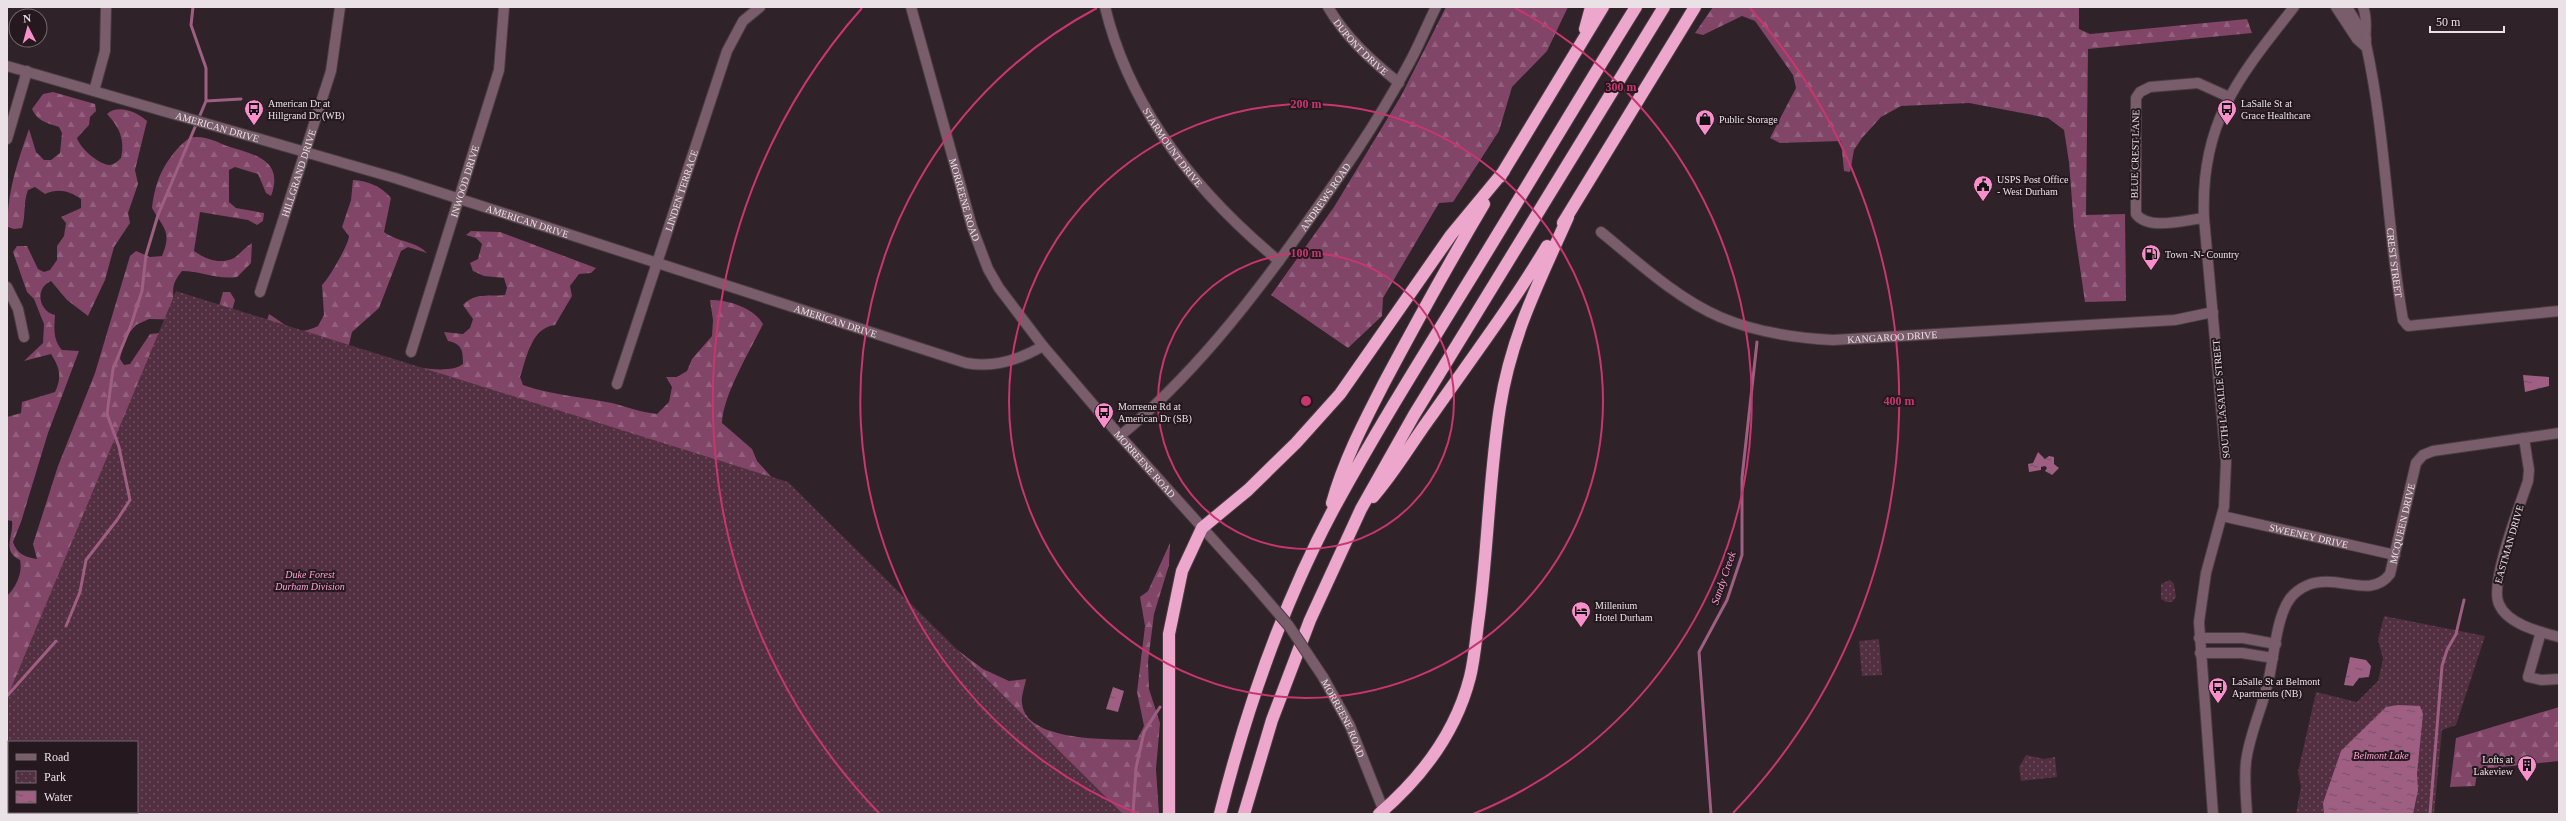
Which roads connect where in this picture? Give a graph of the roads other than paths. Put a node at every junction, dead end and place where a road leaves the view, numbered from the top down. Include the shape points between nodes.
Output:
1 (106, 7) edge
2 (340, 7) edge
3 (504, 7) edge
4 (760, 7) edge
5 (911, 7) edge
6 (1105, 7) edge
7 (1328, 7) edge
8 (1436, 7) edge
9 (1592, 7) edge
10 (1603, 7) edge
11 (1636, 7) edge
12 (1664, 7) edge
13 (1695, 7) edge
14 (2294, 7) edge
15 (2336, 7) edge
16 (2347, 7) edge
17 (2363, 7) edge
18 (2366, 43) junction
19 (1581, 44) junction
20 (7, 66) edge
21 (27, 71) junction
22 (1399, 83) junction
23 (94, 91) junction
24 (2229, 97) junction
25 (7, 139) edge
26 (305, 151) junction
27 (1504, 171) junction
28 (459, 199) junction
29 (1568, 217) junction
30 (2204, 218) junction
31 (1601, 232) dead end
32 (1279, 262) junction
33 (657, 264) junction
34 (7, 287) edge
35 (260, 292) dead end
36 (2559, 311) edge
37 (2213, 312) junction
38 (24, 337) dead end
39 (1043, 346) junction
40 (411, 352) dead end
41 (617, 384) dead end
42 (2559, 433) edge
43 (1120, 436) junction
44 (2524, 438) junction
45 (1361, 510) junction
46 (2222, 516) junction
47 (1202, 528) junction
48 (1324, 529) junction
49 (2395, 555) junction
50 (2541, 632) junction
51 (2559, 637) edge
52 (2199, 638) junction
53 (2276, 644) junction
54 (2200, 653) junction
55 (2273, 658) junction
56 (2559, 679) edge
57 (1382, 813) edge
58 (1169, 814) edge
59 (1220, 814) edge
60 (1244, 814) edge
61 (2213, 814) edge
62 (2247, 814) edge

1 - 23 street via 106,51
2 - 26 street, HILLGRAND DRIVE via 331,71
3 - 28 street, INWOOD DRIVE via 499,70
4 - 33 street, LINDEN TERRACE via 743,21 727,51
5 - 39 street, MORREENE ROAD via 979,248 999,288
6 - 32 street, STARMOUNT DRIVE via 1124,64 1157,126 1177,157 1204,191
7 - 22 street, DUPONT DRIVE via 1361,50
8 - 22 street, ANDREWS ROAD
9 - 19 highway
10 - 19 highway
11 - 48 highway via 1387,416
12 - 45 highway via 1414,415
13 - 29 highway
14 - 24 street, SOUTH LASALLE STREET via 2243,73
15 - 18 street via 2357,39
16 - 18 street, CREST STREET
17 - 18 street, CREST STREET via 2368,27
18 - 36 street, CREST STREET via 2377,109 2403,320 2408,326
19 - 27 highway
20 - 21 street, AMERICAN DRIVE
21 - 23 street, AMERICAN DRIVE
21 - 25 street
22 - 32 street, ANDREWS ROAD via 1332,187
23 - 26 street, AMERICAN DRIVE
24 - 30 street, SOUTH LASALLE STREET via 2210,141 2204,182
24 - 30 street, BLUE CREST LANE via 2198,83 2150,87 2140,92 2136,98 2136,214 2149,223
26 - 28 street, AMERICAN DRIVE
26 - 35 street, HILLGRAND DRIVE
27 - 47 highway via 1451,235 1340,394 1296,443 1248,490
27 - 48 highway via 1436,288 1358,435 1344,463
28 - 33 street, AMERICAN DRIVE
28 - 40 street, INWOOD DRIVE
29 - 45 highway via 1549,242 1497,325 1388,480
29 - 57 highway via 1528,304 1514,343 1505,380 1493,454 1482,590 1470,677 1445,738 1406,790
30 - 37 street, SOUTH LASALLE STREET
31 - 37 street, KANGAROO DRIVE via 1669,286 1705,309 1752,327 1806,338 1840,340 2066,327 2175,320
32 - 43 street, ANDREWS ROAD via 1238,316 1159,404
33 - 39 street, AMERICAN DRIVE via 966,363 999,364 1030,354
33 - 41 street, LINDEN TERRACE
34 - 38 street via 18,308
37 - 46 street, SOUTH LASALLE STREET via 2226,439 2226,484
39 - 43 street, MORREENE ROAD
42 - 44 street, MCQUEEN DRIVE
43 - 47 street, MORREENE ROAD
44 - 49 street, MCQUEEN DRIVE via 2433,451 2423,455 2416,463
44 - 50 street, EASTMAN DRIVE via 2529,470 2528,481 2498,577 2497,598 2508,616
45 - 60 highway via 1310,620 1272,720
46 - 49 street, SWEENEY DRIVE
46 - 52 street, SOUTH LASALLE STREET via 2204,585
47 - 57 street, MORREENE ROAD, bridge via 1289,626 1322,677 1350,726
47 - 58 highway via 1182,571 1169,634
48 - 59 highway via 1269,658 1239,744
49 - 53 street, MCQUEEN DRIVE via 2390,574 2379,585 2318,582 2294,594 2285,608
50 - 51 street, EASTMAN DRIVE
50 - 56 street via 2528,677 2541,680
52 - 53 street via 2243,638
52 - 54 street, SOUTH LASALLE STREET
53 - 55 street, MCQUEEN DRIVE
54 - 55 street via 2242,653
54 - 61 street, SOUTH LASALLE STREET
55 - 62 street, MCQUEEN DRIVE via 2268,685 2248,750 2245,774

